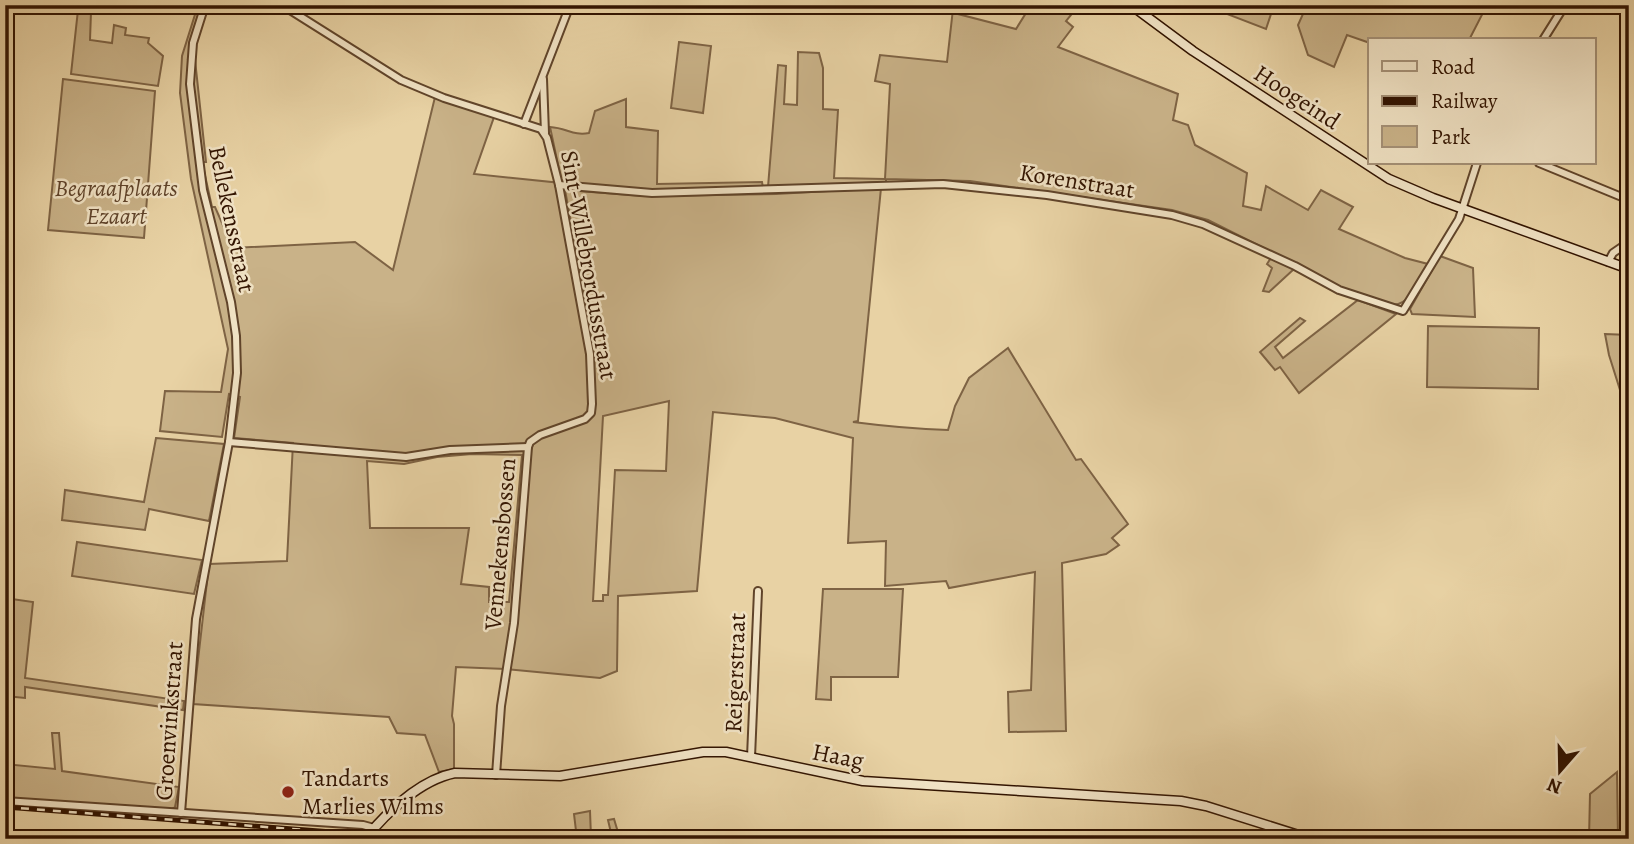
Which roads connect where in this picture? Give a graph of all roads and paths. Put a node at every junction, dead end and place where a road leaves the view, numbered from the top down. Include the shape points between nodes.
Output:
1 (205, 5) edge
2 (282, 5) edge
3 (570, 5) edge
4 (1131, 5) edge
5 (1565, 5) edge
6 (1544, 38) edge
7 (543, 76) junction
8 (524, 124) junction
9 (545, 133) junction
10 (1477, 164) edge
11 (1540, 164) edge
12 (559, 185) junction
13 (1629, 200) edge
14 (1462, 208) junction
15 (1629, 242) edge
16 (1608, 262) junction
17 (1629, 269) edge
18 (229, 442) junction
19 (528, 447) junction
20 (758, 591) dead end
21 (751, 757) junction
22 (496, 775) junction
23 (5, 801) edge
24 (181, 813) junction
25 (374, 828) junction
26 (365, 839) edge
27 (1311, 839) edge

1 - 18 street, Bellekensstraat via 193,43 190,84 203,190 236,336 236,391
2 - 8 street, Sint-Willebrordusstraat via 401,80
3 - 7 street
4 - 14 street, Hoogeind via 1378,172
5 - 6 street
7 - 8 street
7 - 9 street
8 - 9 street, Sint-Willebrordusstraat
9 - 12 street, Sint-Willebrordusstraat
10 - 14 street, Korenstraat
11 - 13 street
12 - 14 street, Korenstraat via 652,193 943,184 1047,195 1203,224 1339,290 1403,311
12 - 19 street, Sint-Willebrordusstraat via 590,354 591,413 540,435
14 - 16 street, Hoogeind
15 - 16 street
16 - 17 street, Hoogeind
18 - 19 street, Vennekensbossen via 405,457
18 - 24 street, Groenvinkstraat via 196,619
19 - 22 street, Vennekensbossen
20 - 21 street, Reigerstraat
21 - 22 street, Haag via 703,752 559,776
21 - 27 street, Haag via 863,781 1181,801
22 - 25 street, Haag via 441,776
23 - 24 street
24 - 25 street, Groenvinkstraat
25 - 26 street, Haag

